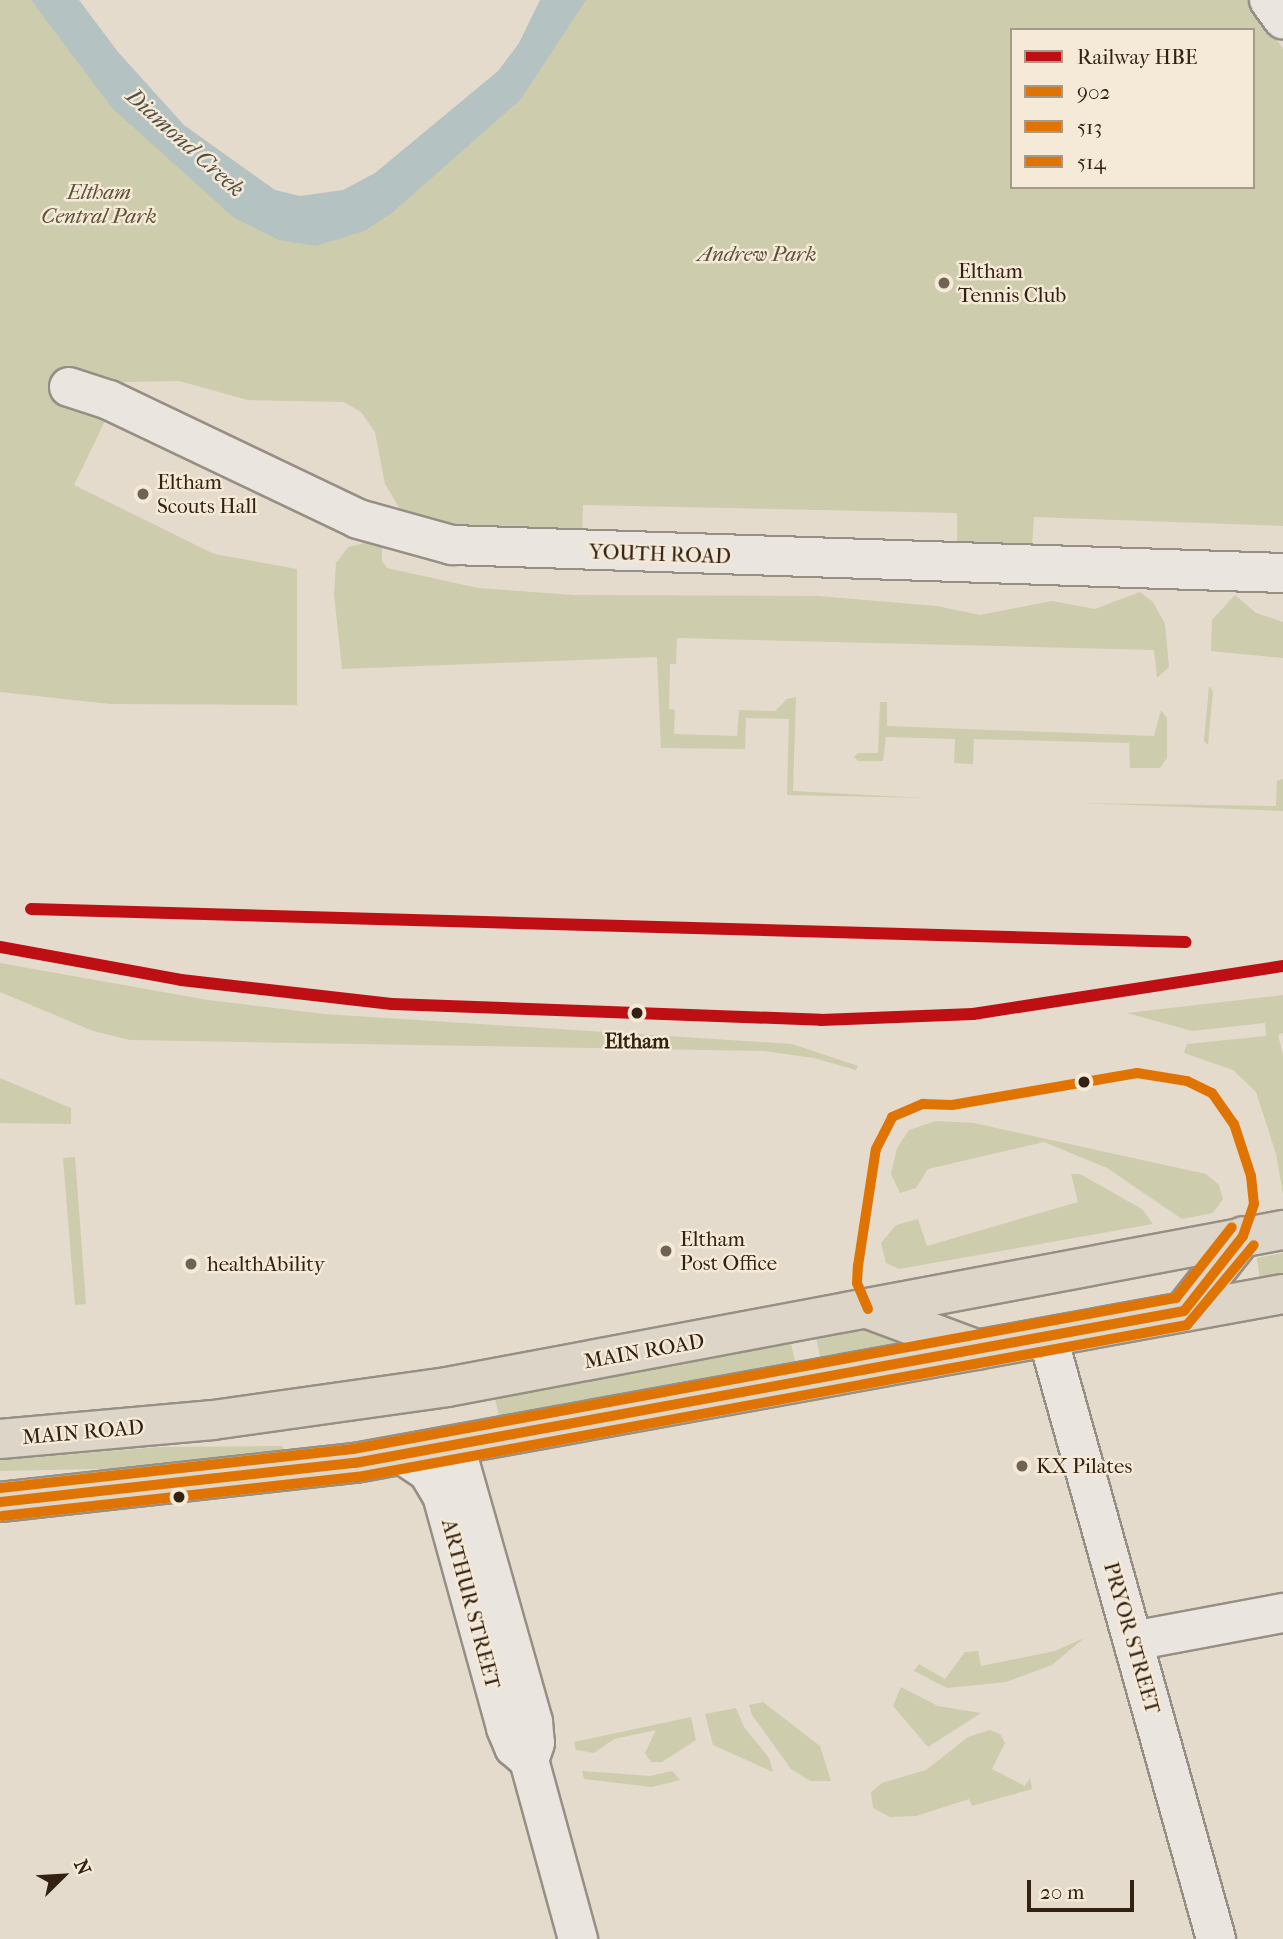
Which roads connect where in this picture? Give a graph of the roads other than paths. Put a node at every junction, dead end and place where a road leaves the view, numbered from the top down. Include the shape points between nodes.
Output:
1 (1269, 0) edge
2 (1283, 19) edge
3 (69, 387) dead end
4 (1283, 573) edge
5 (1283, 1230) edge
6 (1243, 1236) junction
7 (1283, 1294) edge
8 (868, 1309) junction
9 (1184, 1311) junction
10 (1048, 1338) junction
11 (978, 1350) junction
12 (410, 1393) junction
13 (0, 1439) edge
14 (455, 1446) junction
15 (403, 1455) junction
16 (0, 1502) edge
17 (1283, 1613) edge
18 (1133, 1641) junction
19 (530, 1760) junction
20 (578, 1939) edge
21 (1216, 1939) edge

1 - 2 street
3 - 4 street, YOUTH ROAD via 109,400 358,519 452,544
5 - 6 main road, MAIN ROAD
6 - 8 main road, MAIN ROAD
6 - 9 main road
7 - 9 main road
8 - 11 main road
8 - 12 main road, MAIN ROAD
9 - 10 main road
10 - 11 main road
10 - 18 street, PRYOR STREET
11 - 14 main road
12 - 13 main road, MAIN ROAD via 213,1420
12 - 14 main road via 438,1416
14 - 15 main road
14 - 19 street, ARTHUR STREET via 533,1722 536,1743
15 - 16 main road via 218,1482
15 - 19 street, ARTHUR STREET via 428,1472 442,1495 506,1728 514,1748
17 - 18 street
18 - 21 street, PRYOR STREET
19 - 20 street, ARTHUR STREET

